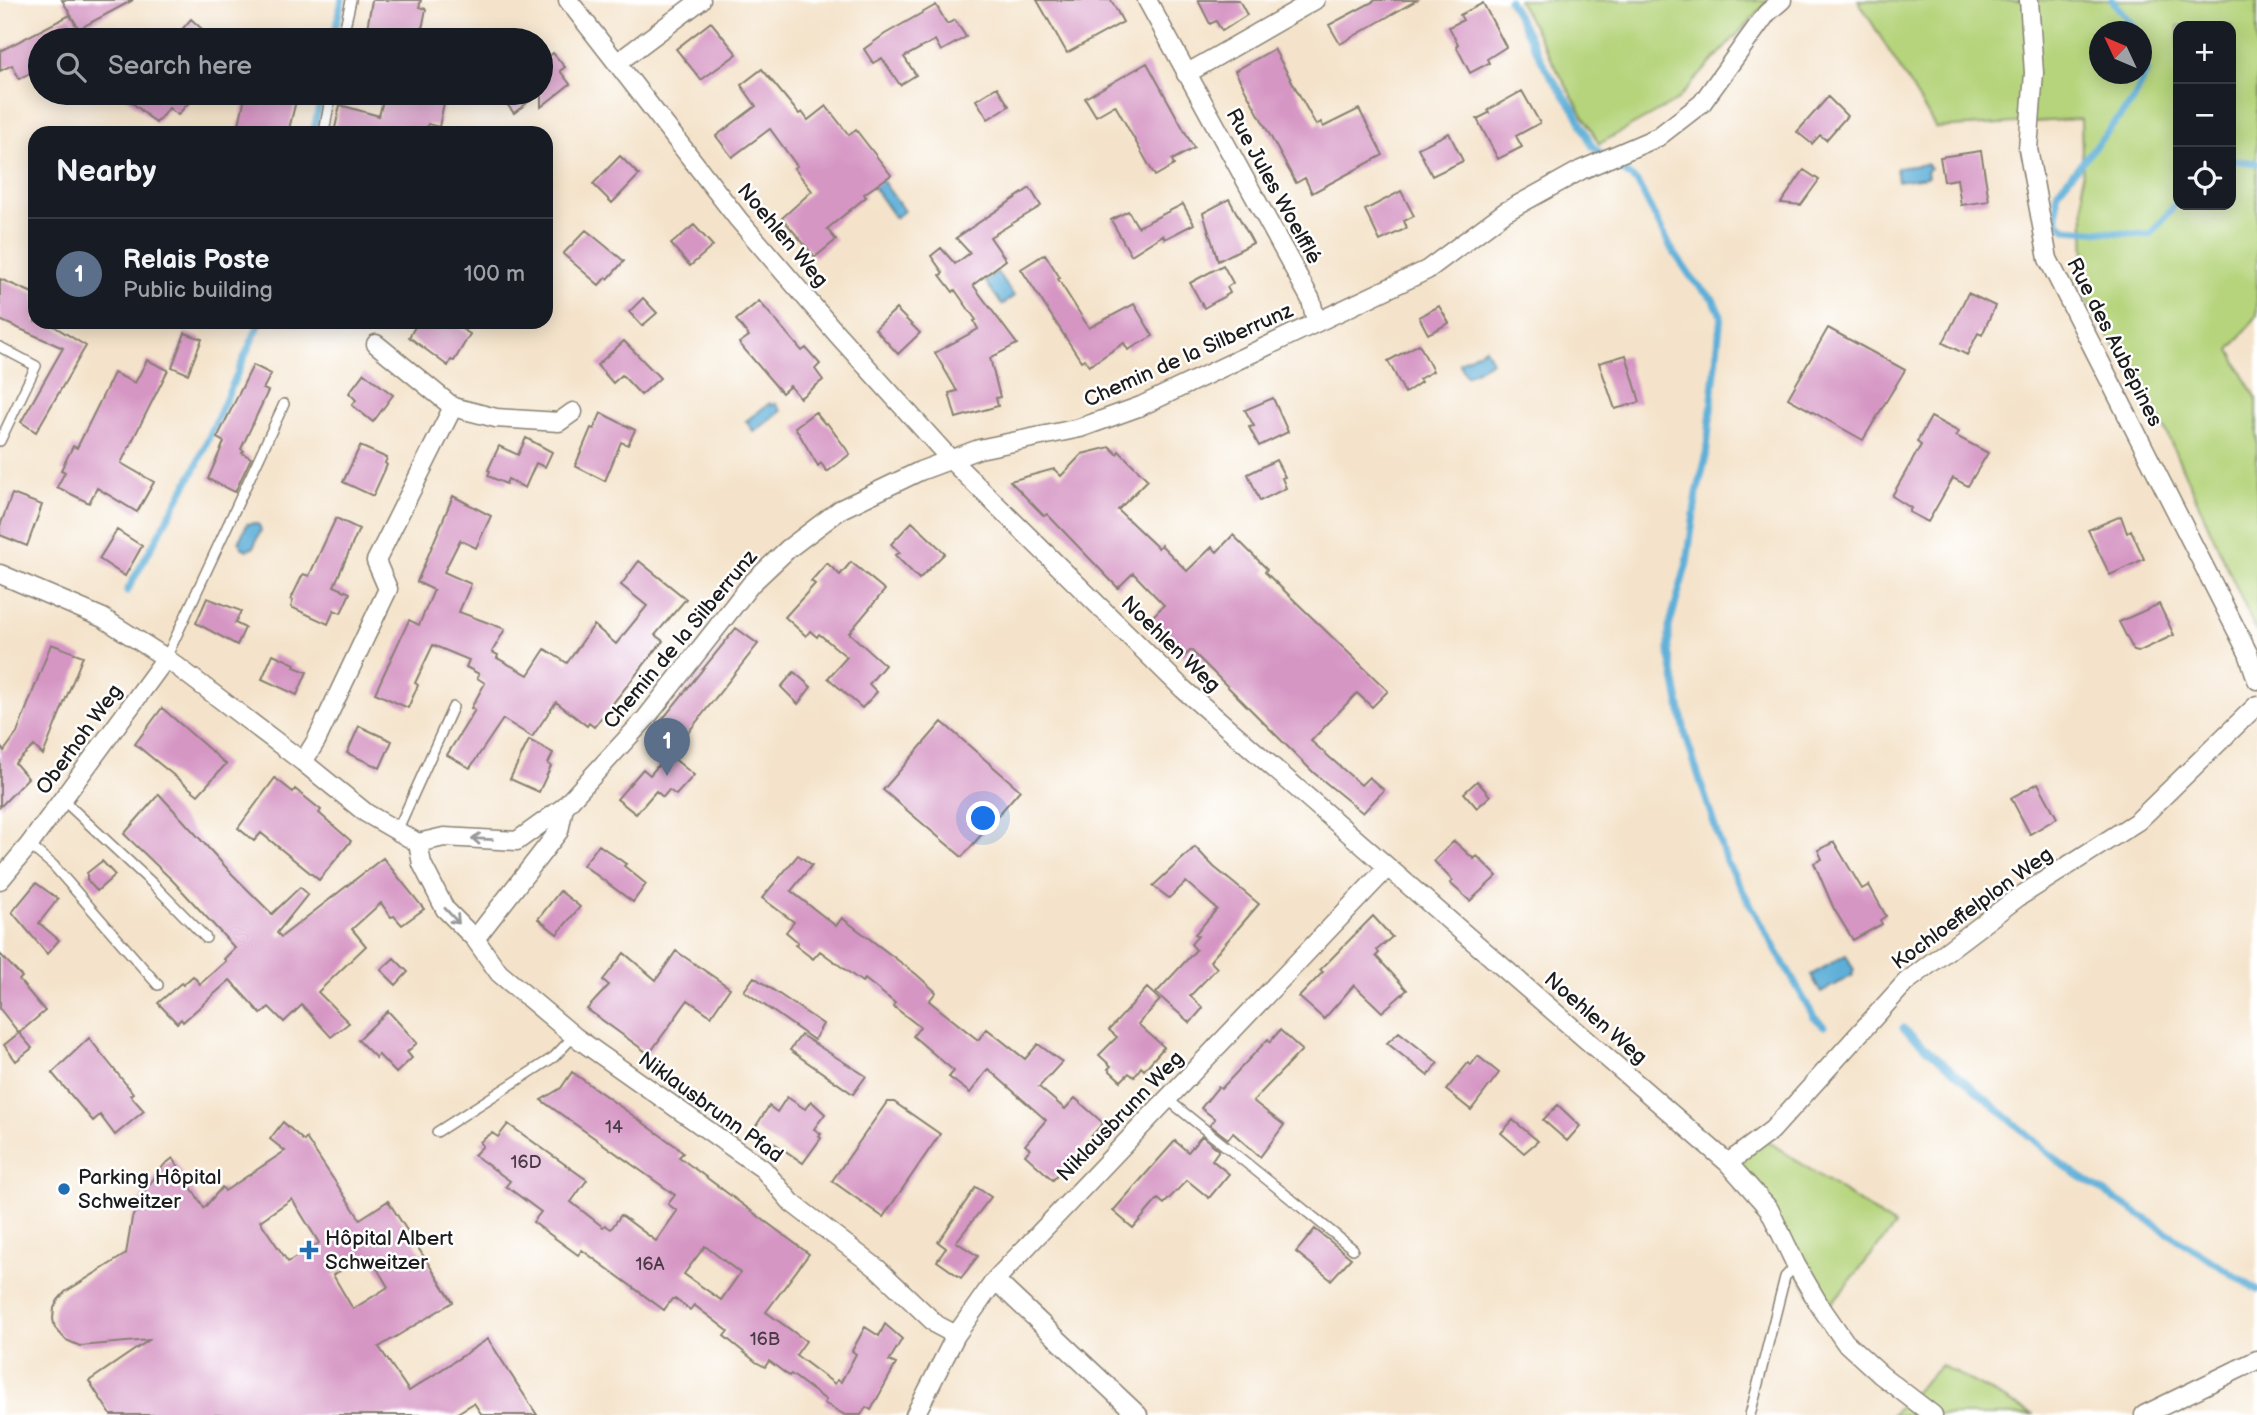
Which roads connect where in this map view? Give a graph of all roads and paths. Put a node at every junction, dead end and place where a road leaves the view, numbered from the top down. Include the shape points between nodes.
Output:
1 (351, 0) edge
2 (568, 0) edge
3 (701, 0) edge
4 (1147, 0) edge
5 (1315, 0) edge
6 (1782, 0) edge
7 (2029, 0) edge
8 (345, 28) edge
9 (617, 64) junction
10 (1186, 74) junction
11 (329, 105) edge
12 (325, 126) edge
13 (1316, 322) junction
14 (376, 344) dead end
15 (0, 347) edge
16 (284, 404) dead end
17 (453, 407) junction
18 (573, 412) dead end
19 (0, 441) edge
20 (952, 461) junction
21 (0, 574) edge
22 (166, 658) junction
23 (2257, 680) edge
24 (2257, 705) edge
25 (453, 707) dead end
26 (303, 762) junction
27 (63, 800) junction
28 (564, 807) junction
29 (397, 831) junction
30 (517, 841) junction
31 (418, 844) junction
32 (29, 845) junction
33 (531, 867) junction
34 (1387, 868) junction
35 (0, 880) edge
36 (206, 938) dead end
37 (475, 939) junction
38 (158, 985) dead end
39 (574, 1036) junction
40 (1167, 1099) junction
41 (437, 1132) dead end
42 (1728, 1163) junction
43 (1353, 1249) dead end
44 (1796, 1265) junction
45 (995, 1280) junction
46 (956, 1335) junction
47 (2257, 1360) edge
48 (915, 1415) edge
49 (1138, 1415) edge
50 (1750, 1415) edge
51 (1933, 1415) edge
52 (2144, 1415) edge

1 - 8 lane
2 - 9 street, Noehlen Weg
3 - 9 street
4 - 10 street, Rue Jules Woelfflé
5 - 10 street
6 - 13 street, Chemin de la Silberrunz via 1767,13 1702,103 1658,137 1581,170 1505,212 1427,270
7 - 23 street, Rue des Aubépines via 2034,73 2028,149 2048,259 2248,653
9 - 20 street, Noehlen Weg via 738,219
10 - 13 street, Rue Jules Woelfflé via 1311,300
11 - 12 lane
13 - 20 street, Chemin de la Silberrunz via 1141,406 1080,428 979,449
14 - 17 street
15 - 19 lane via 36,366
16 - 22 lane
17 - 18 street via 496,418 559,422
17 - 26 street via 376,561 388,589
20 - 28 street, Chemin de la Silberrunz via 920,471 841,509 788,549 751,584 646,718
20 - 34 street, Noehlen Weg via 1183,689
21 - 22 street via 103,618
22 - 26 street
22 - 27 street, Oberhoh Weg
24 - 42 street, Kochloeffelplon Weg via 2138,821 2017,898 1906,982 1772,1130
25 - 29 lane
26 - 29 street via 366,813
27 - 32 street, Oberhoh Weg
27 - 36 lane
28 - 30 street, Chemin de la Silberrunz
28 - 33 street, Chemin de la Silberrunz via 559,831
29 - 31 street
30 -> 31 street via 444,837
30 - 33 street
31 -> 37 street via 422,864 445,909
32 - 35 street, Oberhoh Weg
32 - 38 lane via 53,865
33 - 37 street, Chemin de la Silberrunz
34 - 40 street, Niklausbrunn Weg
34 - 42 street, Noehlen Weg
37 - 39 street, Niklausbrunn Pfad via 499,973
39 - 41 lane via 554,1057
39 - 46 street, Niklausbrunn Pfad via 763,1169 792,1203 878,1269 937,1325
40 - 43 lane
40 - 45 street, Niklausbrunn Weg
42 - 44 street, Noehlen Weg via 1769,1209
44 - 50 lane via 1785,1277
44 - 51 street, Noehlen Weg via 1845,1342
45 - 46 street, Niklausbrunn Weg
45 - 49 street
46 - 48 street, Niklausbrunn Weg
47 - 52 street

